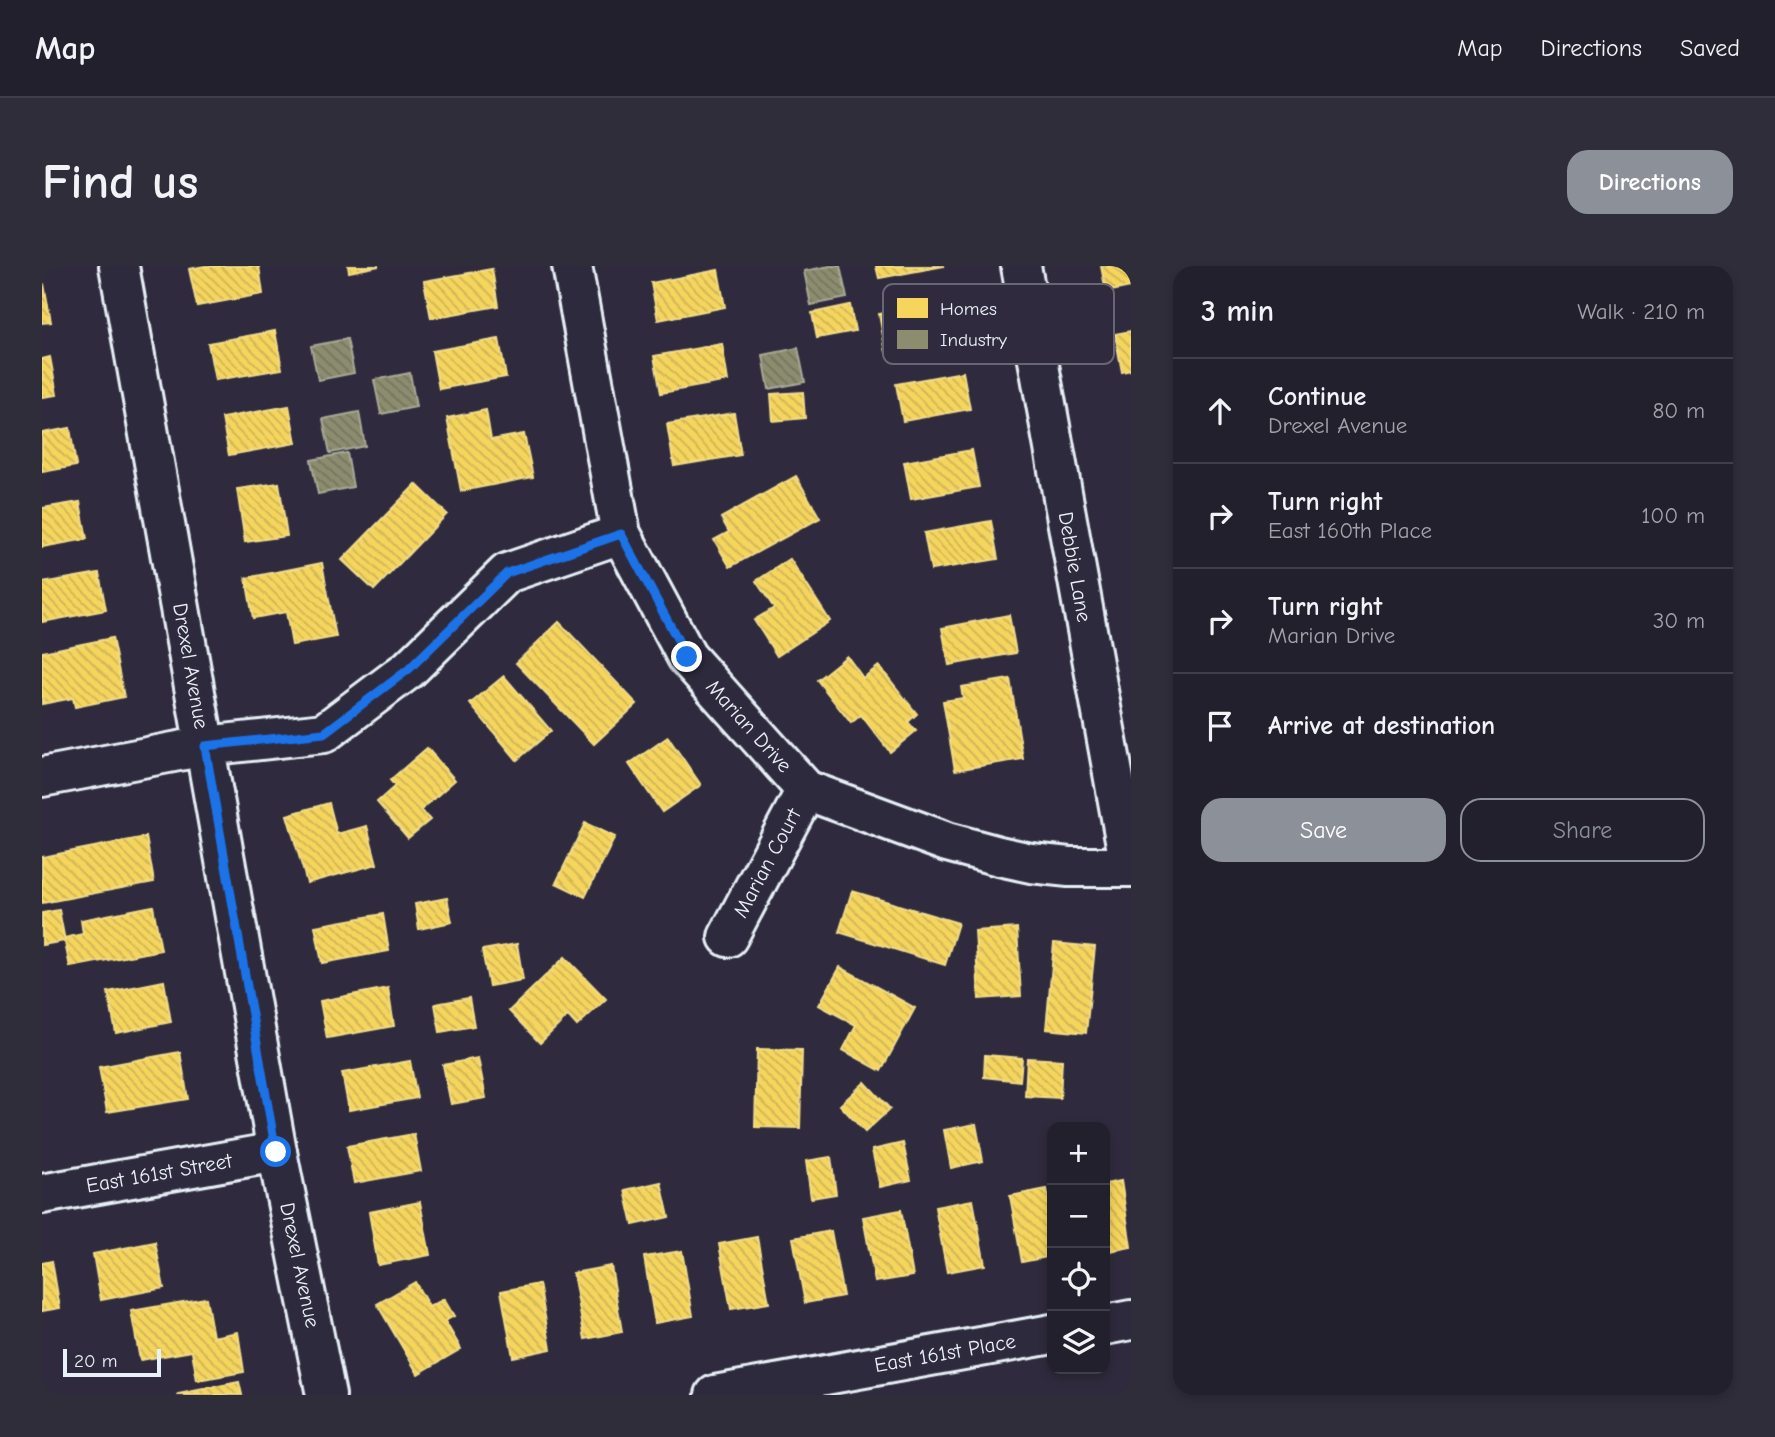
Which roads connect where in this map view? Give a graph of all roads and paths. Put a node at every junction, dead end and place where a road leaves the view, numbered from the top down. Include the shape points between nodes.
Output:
1 (119, 266) edge
2 (572, 266) edge
3 (1021, 266) edge
4 (1024, 284) edge
5 (1039, 364) edge
6 (621, 534) junction
7 (205, 746) junction
8 (42, 777) edge
9 (806, 790) junction
10 (1130, 867) edge
11 (728, 937) dead end
12 (276, 1152) junction
13 (42, 1194) edge
14 (1131, 1320) edge
15 (1110, 1324) edge
16 (1047, 1335) edge
17 (326, 1395) edge
18 (715, 1395) edge

1 - 7 street, Drexel Avenue
2 - 6 street, Marian Drive
3 - 4 street, Debbie Lane
5 - 10 street, Debbie Lane
6 - 7 street via 507,573 409,669 324,733
6 - 9 street, Marian Drive via 687,657
7 - 8 street
7 - 12 street, Drexel Avenue
9 - 10 street, Marian Drive via 947,842 999,856 1069,867
9 - 11 street, Marian Court
12 - 13 street, East 161st Street
12 - 17 street, Drexel Avenue
14 - 15 street
16 - 18 street, East 161st Place

